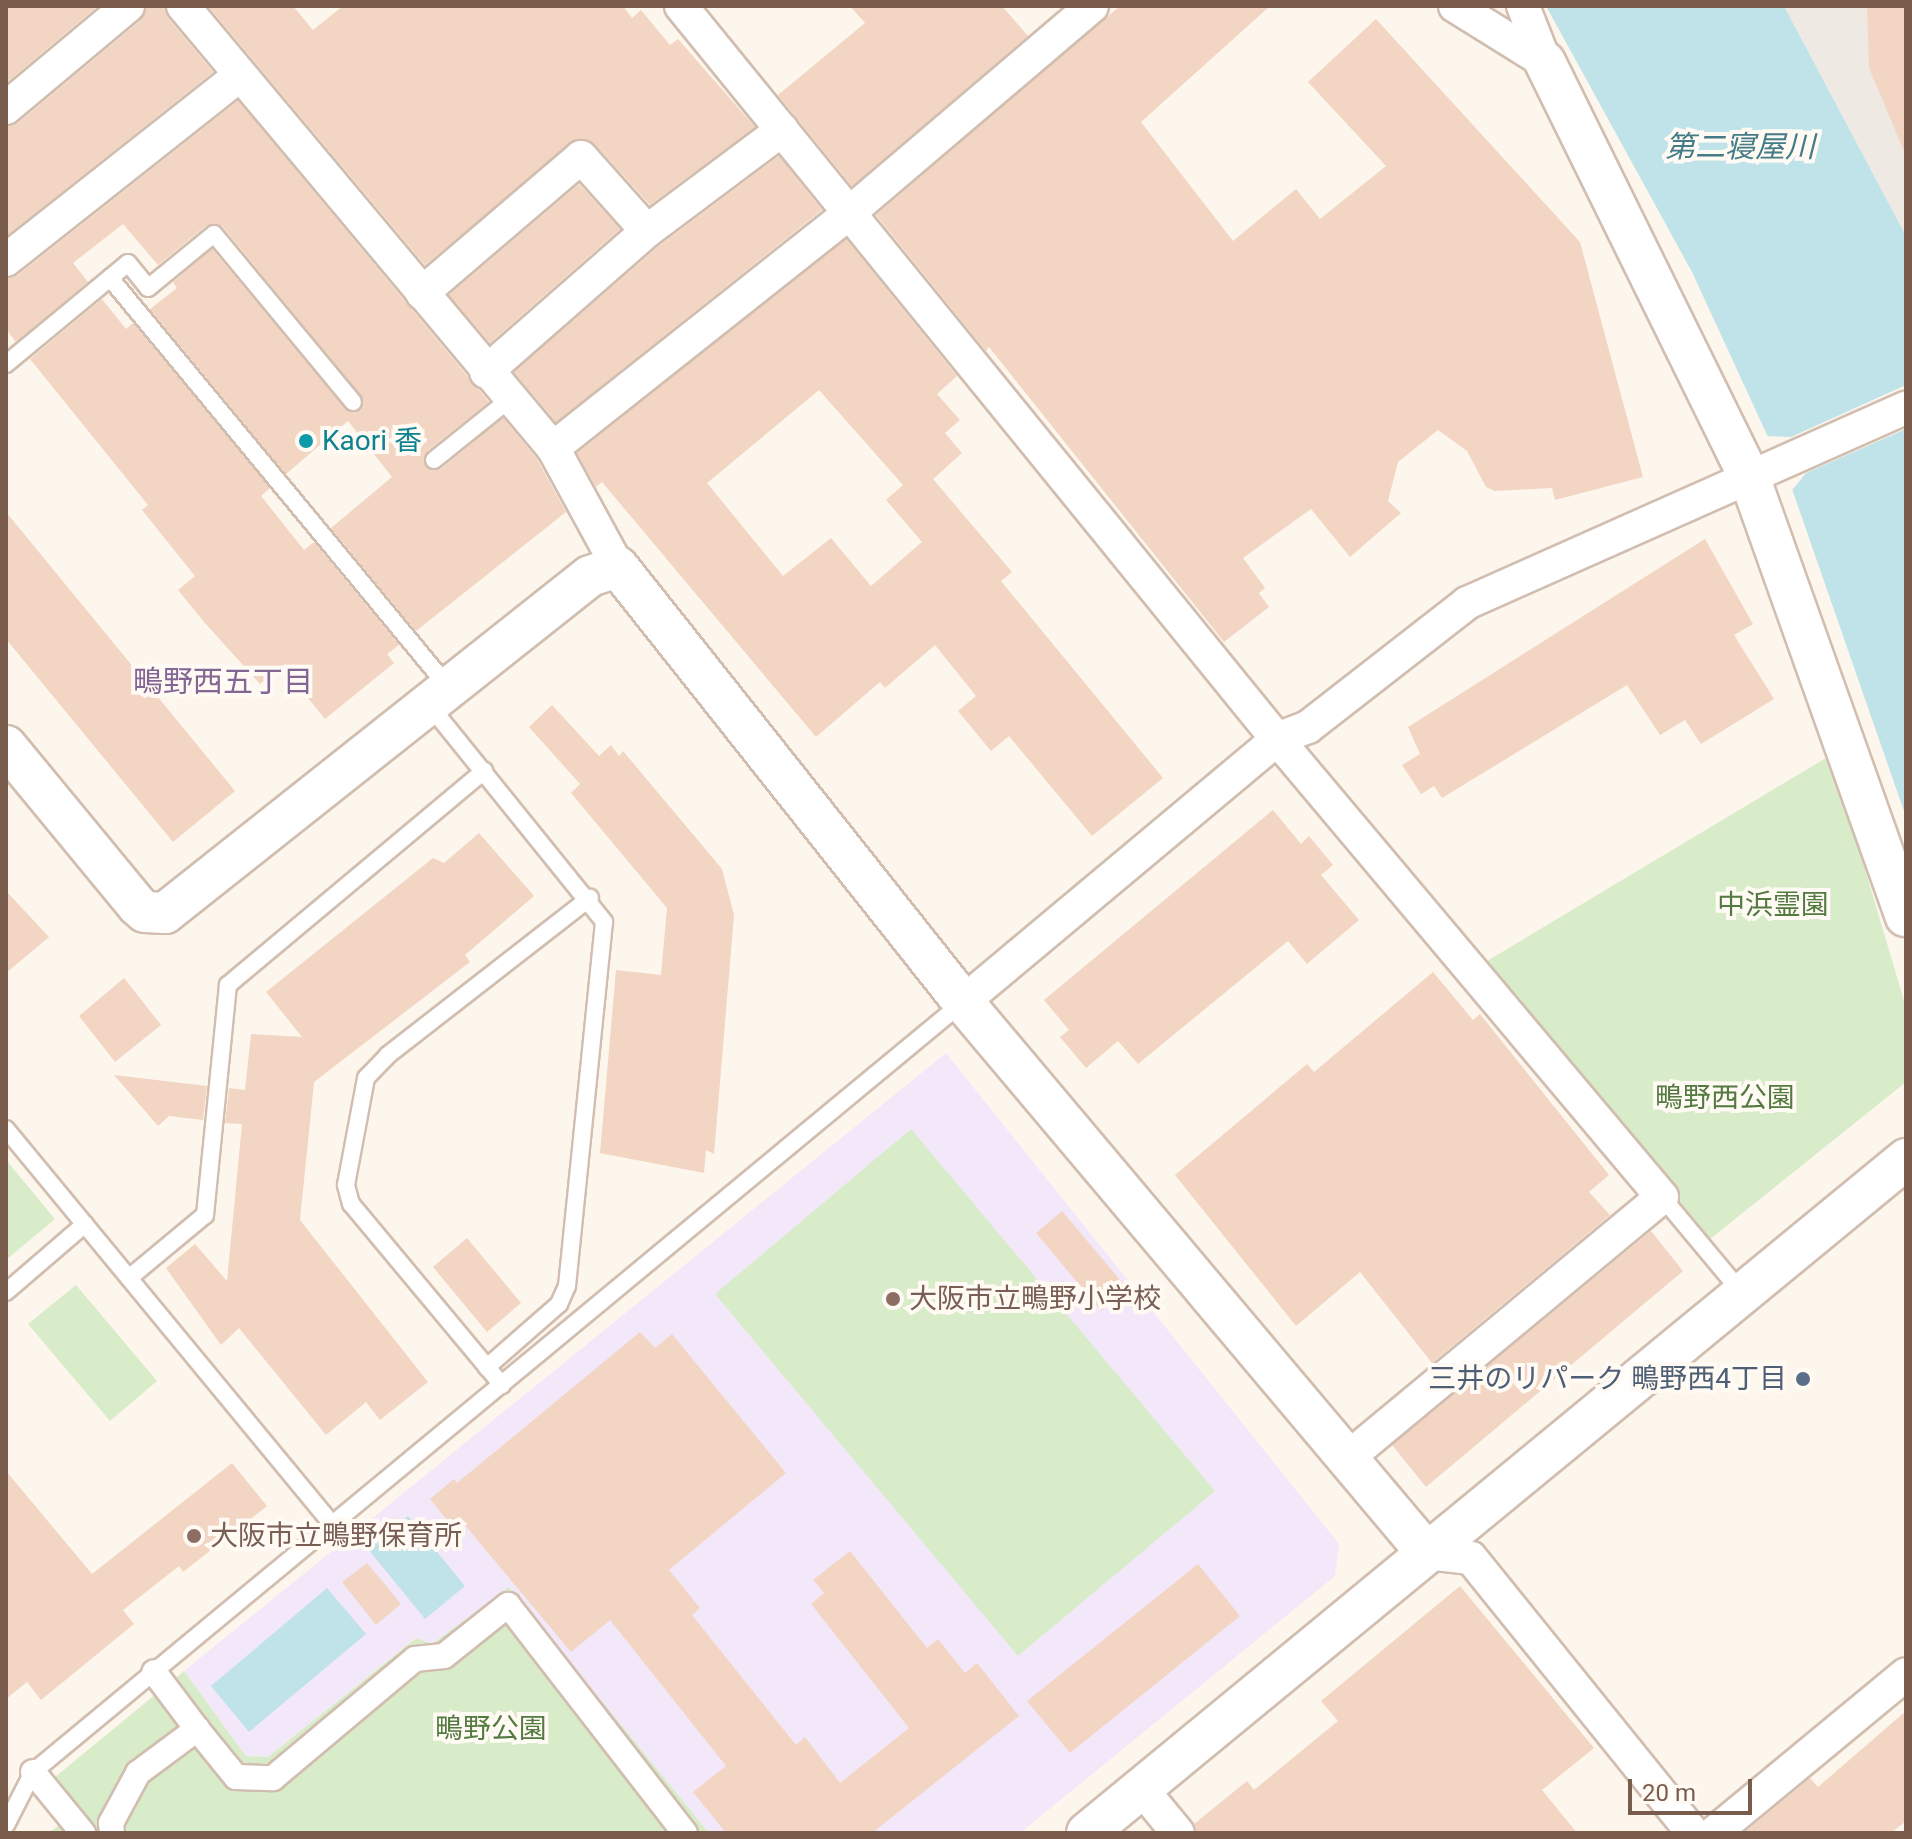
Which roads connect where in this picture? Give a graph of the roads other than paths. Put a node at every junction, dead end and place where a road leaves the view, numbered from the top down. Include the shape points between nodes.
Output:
1 (128, 6) edge
2 (183, 6) edge
3 (681, 6) edge
4 (1092, 6) edge
5 (1455, 6) edge
6 (1523, 6) edge
7 (1545, 62) junction
8 (240, 75) junction
9 (6, 108) edge
10 (782, 130) junction
11 (849, 213) junction
12 (647, 231) junction
13 (6, 260) edge
14 (110, 278) junction
15 (422, 293) junction
16 (6, 364) edge
17 (486, 372) junction
18 (510, 399) junction
19 (353, 402) dead end
20 (1906, 408) edge
21 (553, 448) junction
22 (434, 460) dead end
23 (1763, 472) junction
24 (618, 567) junction
25 (440, 698) junction
26 (1277, 739) junction
27 (6, 746) edge
28 (484, 771) junction
29 (590, 898) junction
30 (1906, 916) edge
31 (963, 1002) junction
32 (6, 1129) edge
33 (1906, 1159) edge
34 (1662, 1197) junction
35 (85, 1224) junction
36 (129, 1278) junction
37 (6, 1292) edge
38 (1742, 1293) junction
39 (487, 1367) junction
40 (502, 1385) junction
41 (1345, 1460) junction
42 (331, 1523) junction
43 (1427, 1553) junction
44 (154, 1672) junction
45 (1906, 1674) edge
46 (197, 1729) junction
47 (33, 1772) junction
48 (1141, 1788) junction
49 (6, 1825) edge
50 (83, 1833) edge
51 (112, 1833) edge
52 (685, 1833) edge
53 (1087, 1833) edge
54 (1178, 1833) edge
55 (1693, 1833) edge
56 (1714, 1833) edge

1 - 9 street
2 - 8 street
3 - 10 street
4 - 11 street
5 - 7 street
6 - 7 street
7 - 23 street
8 - 13 street
8 - 15 street via 302,143
10 - 11 street
10 - 12 street
11 - 21 street
11 - 26 street
12 - 15 street via 581,157
12 - 17 street
14 - 16 lane
14 - 19 lane via 128,263 148,288 214,234
14 - 25 lane
15 - 17 street
17 - 18 street
18 - 21 street
18 - 22 lane
20 - 23 street
21 - 24 street
23 - 26 street via 1467,603 1308,727
23 - 30 street
24 - 25 street via 590,576
24 - 31 street
25 - 27 street via 173,910 155,914 138,906
25 - 28 lane
26 - 31 street
26 - 34 street
28 - 29 lane
28 - 36 lane via 228,985 205,1215
29 - 39 lane via 604,922 567,1286 559,1304
29 - 39 lane via 388,1055 366,1078 346,1185 351,1204
31 - 40 lane
31 - 41 street
32 - 35 lane
33 - 38 street
34 - 38 lane
34 - 41 street
35 - 36 lane
35 - 37 lane
36 - 42 lane
38 - 43 street
39 - 40 lane
40 - 42 lane
41 - 43 street
42 - 44 lane
43 - 48 street
43 - 55 street via 1471,1558
44 - 46 street
44 - 47 lane
45 - 56 street
46 - 51 street via 138,1773 111,1823
46 - 52 street via 236,1777 273,1778 415,1659 444,1656 508,1605
47 - 49 lane
47 - 50 street
48 - 53 street
48 - 54 street

